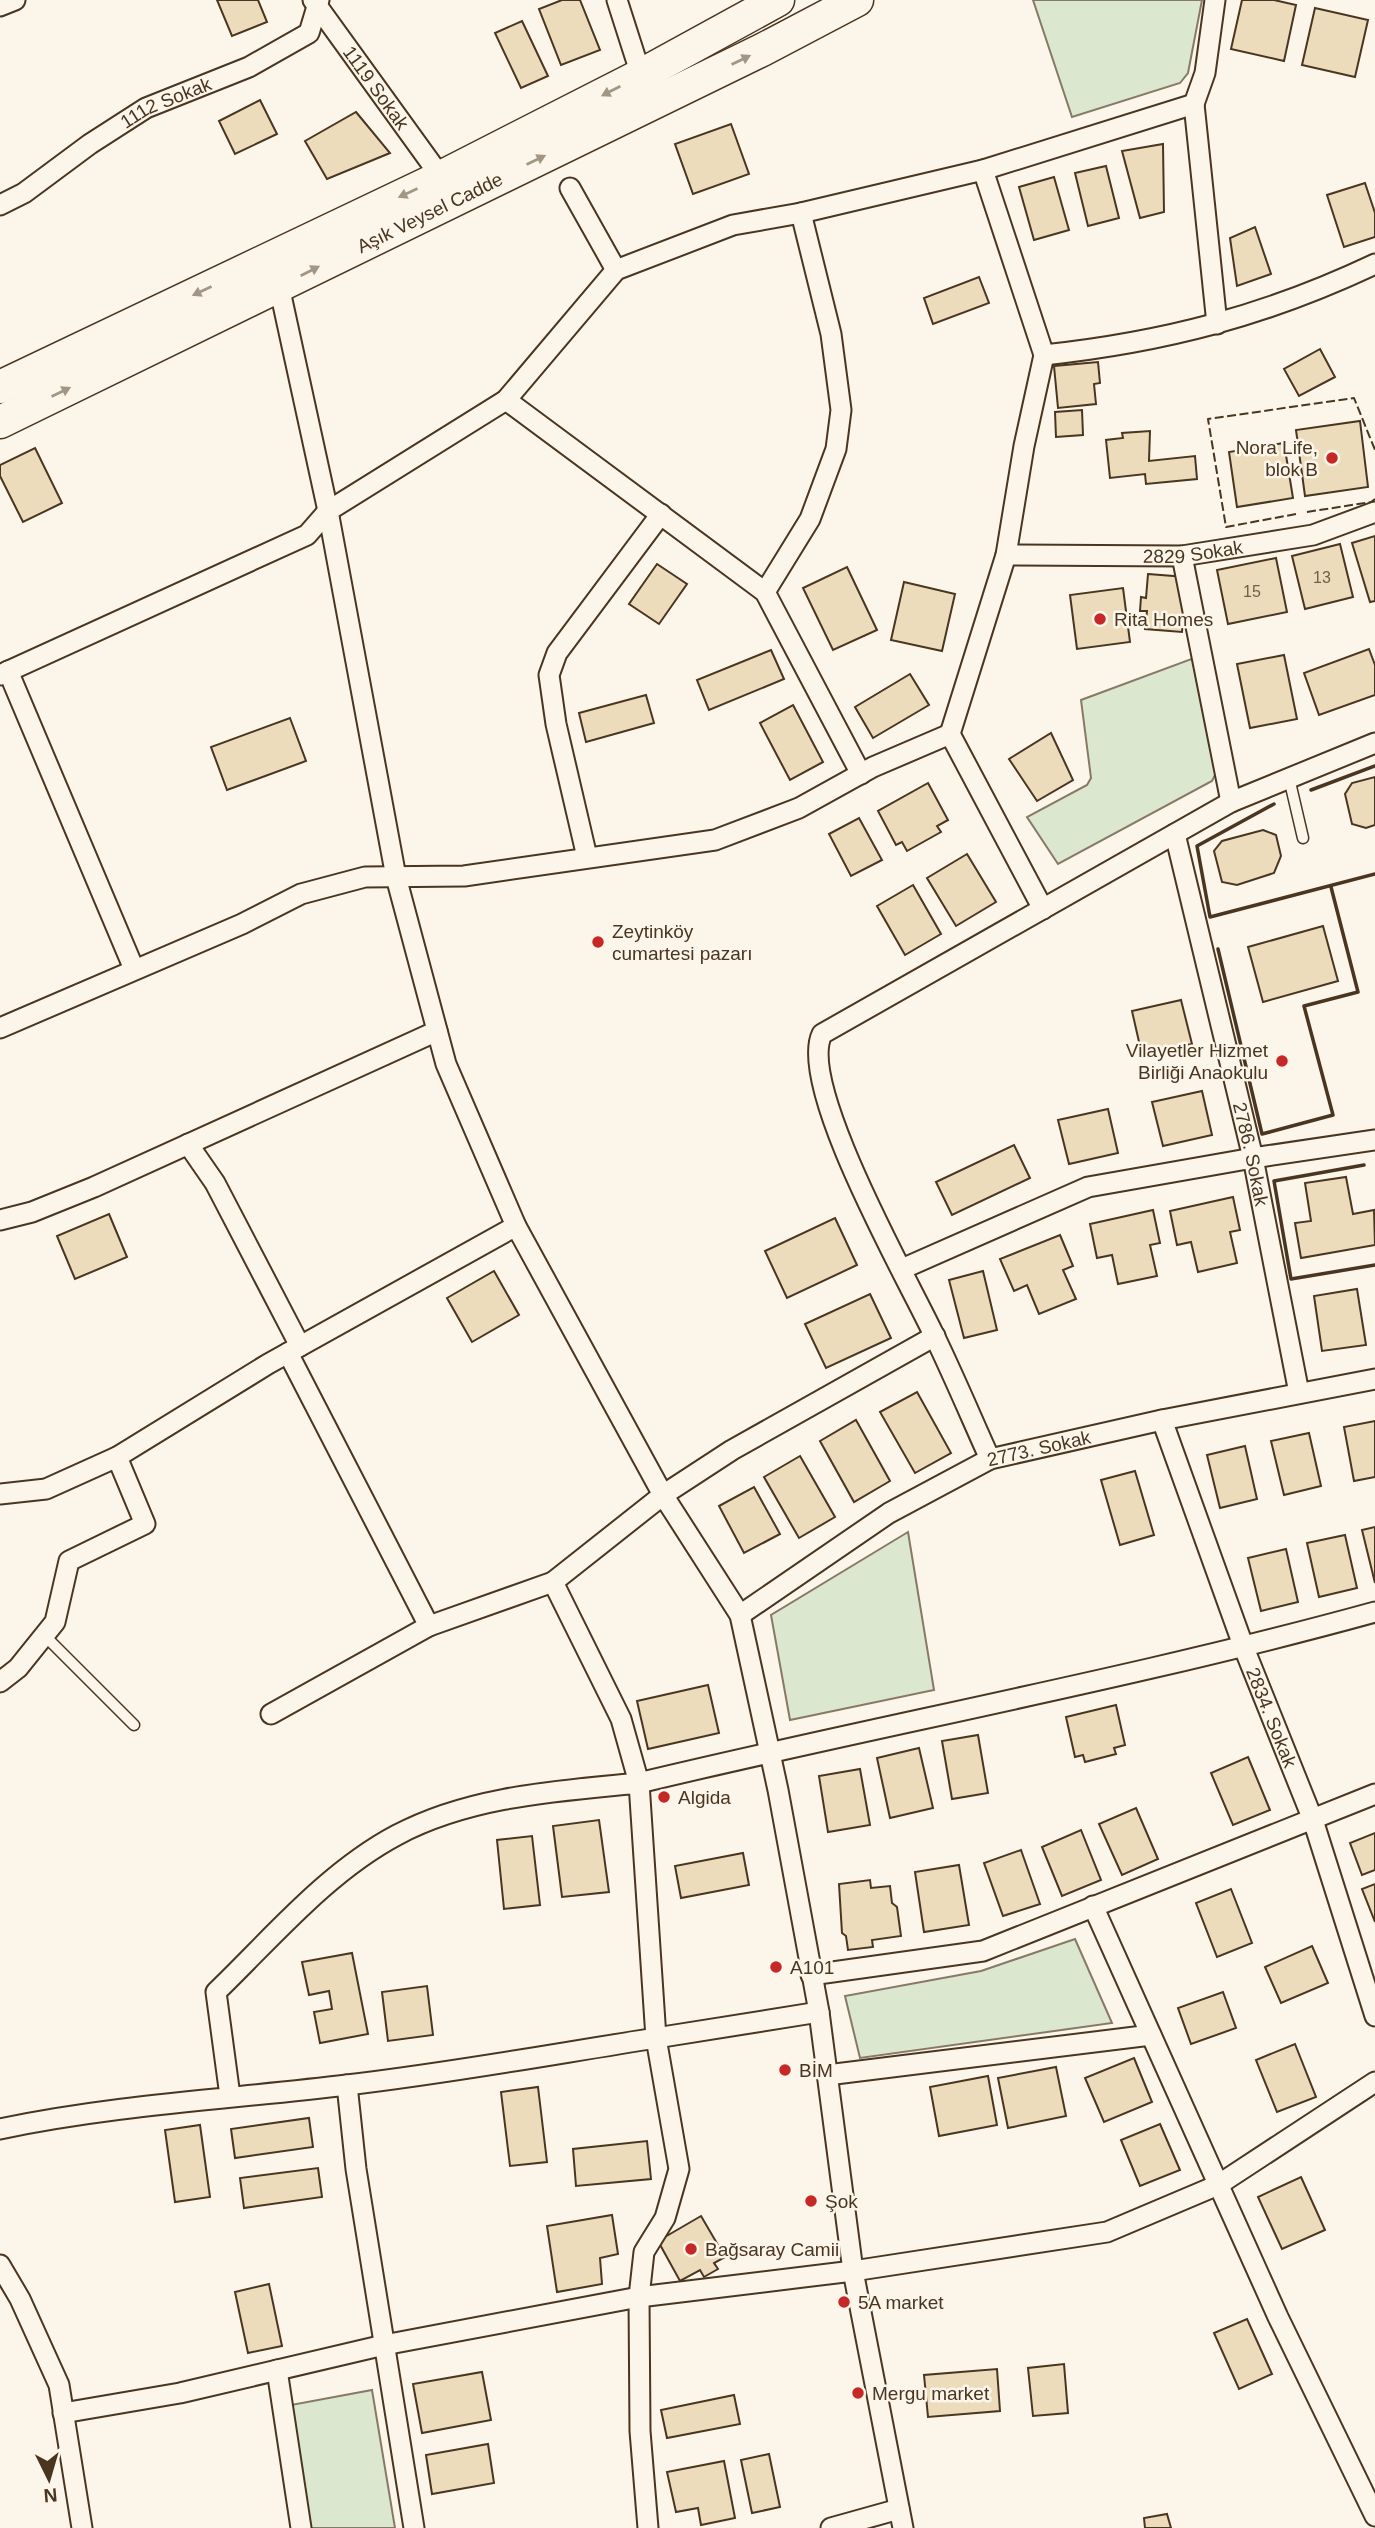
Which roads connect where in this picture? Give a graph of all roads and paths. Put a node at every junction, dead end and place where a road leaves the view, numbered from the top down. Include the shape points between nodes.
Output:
1 (15, 0) edge
2 (617, 0) edge
3 (779, 0) edge
4 (857, 0) edge
5 (1215, 0) edge
6 (316, 1) edge
7 (0, 6) edge
8 (641, 75) junction
9 (1194, 104) junction
10 (983, 170) junction
11 (441, 177) junction
12 (570, 188) dead end
13 (0, 205) edge
14 (801, 213) junction
15 (1375, 264) edge
16 (616, 270) junction
17 (279, 286) junction
18 (1217, 324) junction
19 (1044, 355) junction
20 (0, 387) edge
21 (506, 400) junction
22 (0, 422) edge
23 (328, 511) junction
24 (1375, 512) edge
25 (661, 514) junction
26 (1006, 555) junction
27 (1182, 556) junction
28 (765, 592) junction
29 (4, 673) edge
30 (950, 734) junction
31 (1375, 743) edge
32 (861, 774) junction
33 (1289, 778) junction
34 (1231, 802) junction
35 (1175, 834) junction
36 (1303, 838) dead end
37 (587, 857) junction
38 (396, 877) junction
39 (1043, 909) junction
40 (134, 969) junction
41 (0, 1028) edge
42 (437, 1031) junction
43 (1375, 1140) edge
44 (188, 1144) junction
45 (1253, 1158) junction
46 (0, 1220) edge
47 (516, 1226) junction
48 (902, 1269) junction
49 (935, 1336) junction
50 (294, 1349) junction
51 (1375, 1379) edge
52 (1299, 1393) junction
53 (1162, 1420) junction
54 (117, 1457) junction
55 (990, 1459) junction
56 (0, 1494) edge
57 (663, 1495) junction
58 (553, 1582) junction
59 (1375, 1612) edge
60 (740, 1615) junction
61 (429, 1626) junction
62 (44, 1636) junction
63 (1244, 1648) junction
64 (0, 1682) edge
65 (271, 1714) dead end
66 (134, 1725) dead end
67 (770, 1751) junction
68 (639, 1783) junction
69 (1375, 1794) edge
70 (1313, 1820) junction
71 (1093, 1906) junction
72 (811, 1975) junction
73 (819, 2012) junction
74 (1375, 2016) edge
75 (1151, 2035) junction
76 (656, 2038) junction
77 (827, 2075) junction
78 (1375, 2082) edge
79 (347, 2085) junction
80 (230, 2096) junction
81 (0, 2129) edge
82 (1218, 2185) junction
83 (0, 2265) edge
84 (853, 2272) junction
85 (639, 2297) junction
86 (384, 2345) junction
87 (277, 2370) junction
88 (63, 2413) junction
89 (1375, 2516) edge
90 (901, 2519) edge
91 (82, 2528) edge
92 (301, 2528) edge
93 (414, 2528) edge
94 (648, 2528) edge
95 (831, 2528) edge

1 - 7 street
2 - 8 street
3 - 8 main road, Aşık Veysel Cadde
17 -> 4 main road, Aşık Veysel Cadde
5 - 9 street via 1205,74
6 - 11 street, 1119 Sokak
6 - 13 street, 1112 Sokak via 309,33 249,67 146,108 24,194
8 -> 11 main road, Aşık Veysel Cadde
9 - 10 street
9 - 18 street
10 - 14 street
10 - 19 street
11 -> 20 main road, Aşık Veysel Cadde
12 - 16 street
14 - 16 street via 733,226
14 - 28 street via 831,334 841,410 836,449 810,519
15 - 18 street via 1324,288
16 - 21 street
22 -> 17 main road, Aşık Veysel Cadde
17 - 23 street
18 - 19 street via 1182,334
19 - 26 street
21 - 23 street
21 - 25 street
23 - 29 street via 307,536
23 - 38 street
24 - 27 street, 2829 Sokak via 1313,535
25 - 28 street
25 - 37 street via 557,653 549,675 555,724
26 - 27 street, 2829 Sokak
26 - 30 street
27 - 34 street
28 - 32 street
29 - 40 street
30 - 32 street
30 - 39 street
31 - 33 street
32 - 37 street via 799,808 715,840
33 - 34 street
33 - 36 lane
34 - 35 street
35 - 39 street
35 - 45 street, 2786. Sokak
37 - 38 street via 464,876
38 - 40 street via 365,877 302,894
38 - 42 street
39 - 48 street via 822,1034 817,1045 834,1121
40 - 41 street
42 - 44 street
42 - 47 street via 446,1065
43 - 45 street
44 - 46 street via 82,1192
44 - 50 street via 215,1183
45 - 48 street via 1088,1187
45 - 52 street, 2786. Sokak
47 - 50 street
47 - 57 street
48 - 49 street
49 - 55 street
49 - 57 street via 732,1450
50 - 54 street
50 - 61 street
51 - 52 street, 2773. Sokak
52 - 53 street, 2773. Sokak
53 - 55 street, 2773. Sokak
53 - 63 street, 2834. Sokak
54 - 56 street via 46,1489
54 - 62 street via 145,1524 69,1561 55,1622
55 - 60 street, 2773. Sokak via 889,1513
57 - 58 street
57 - 60 street
58 - 61 street
58 - 68 street via 621,1719
59 - 63 street
60 - 67 street
61 - 65 street
62 - 64 street
62 - 66 lane
63 - 67 street
63 - 70 street, 2834. Sokak
67 - 68 street
67 - 72 street
68 - 76 street
68 - 80 street via 528,1794 440,1816 396,1836 338,1875 216,1992
69 - 70 street
70 - 71 street
70 - 74 street, 2834. Sokak
71 - 72 street via 983,1951
71 - 75 street
72 - 73 street
73 - 76 street
73 - 77 street
75 - 77 street
75 - 82 street
76 - 79 street
76 - 85 street via 679,2169 665,2218 643,2252
77 - 84 street
78 - 82 street
79 - 80 street
79 - 86 street
80 - 81 street
82 - 84 street via 1107,2232
82 - 89 street
83 - 88 street via 59,2385
84 - 85 street
84 - 90 street
85 - 86 street
85 - 94 street via 640,2431
86 - 87 street
86 - 93 street
87 - 88 street
87 - 92 street
88 - 91 street
90 - 95 street

